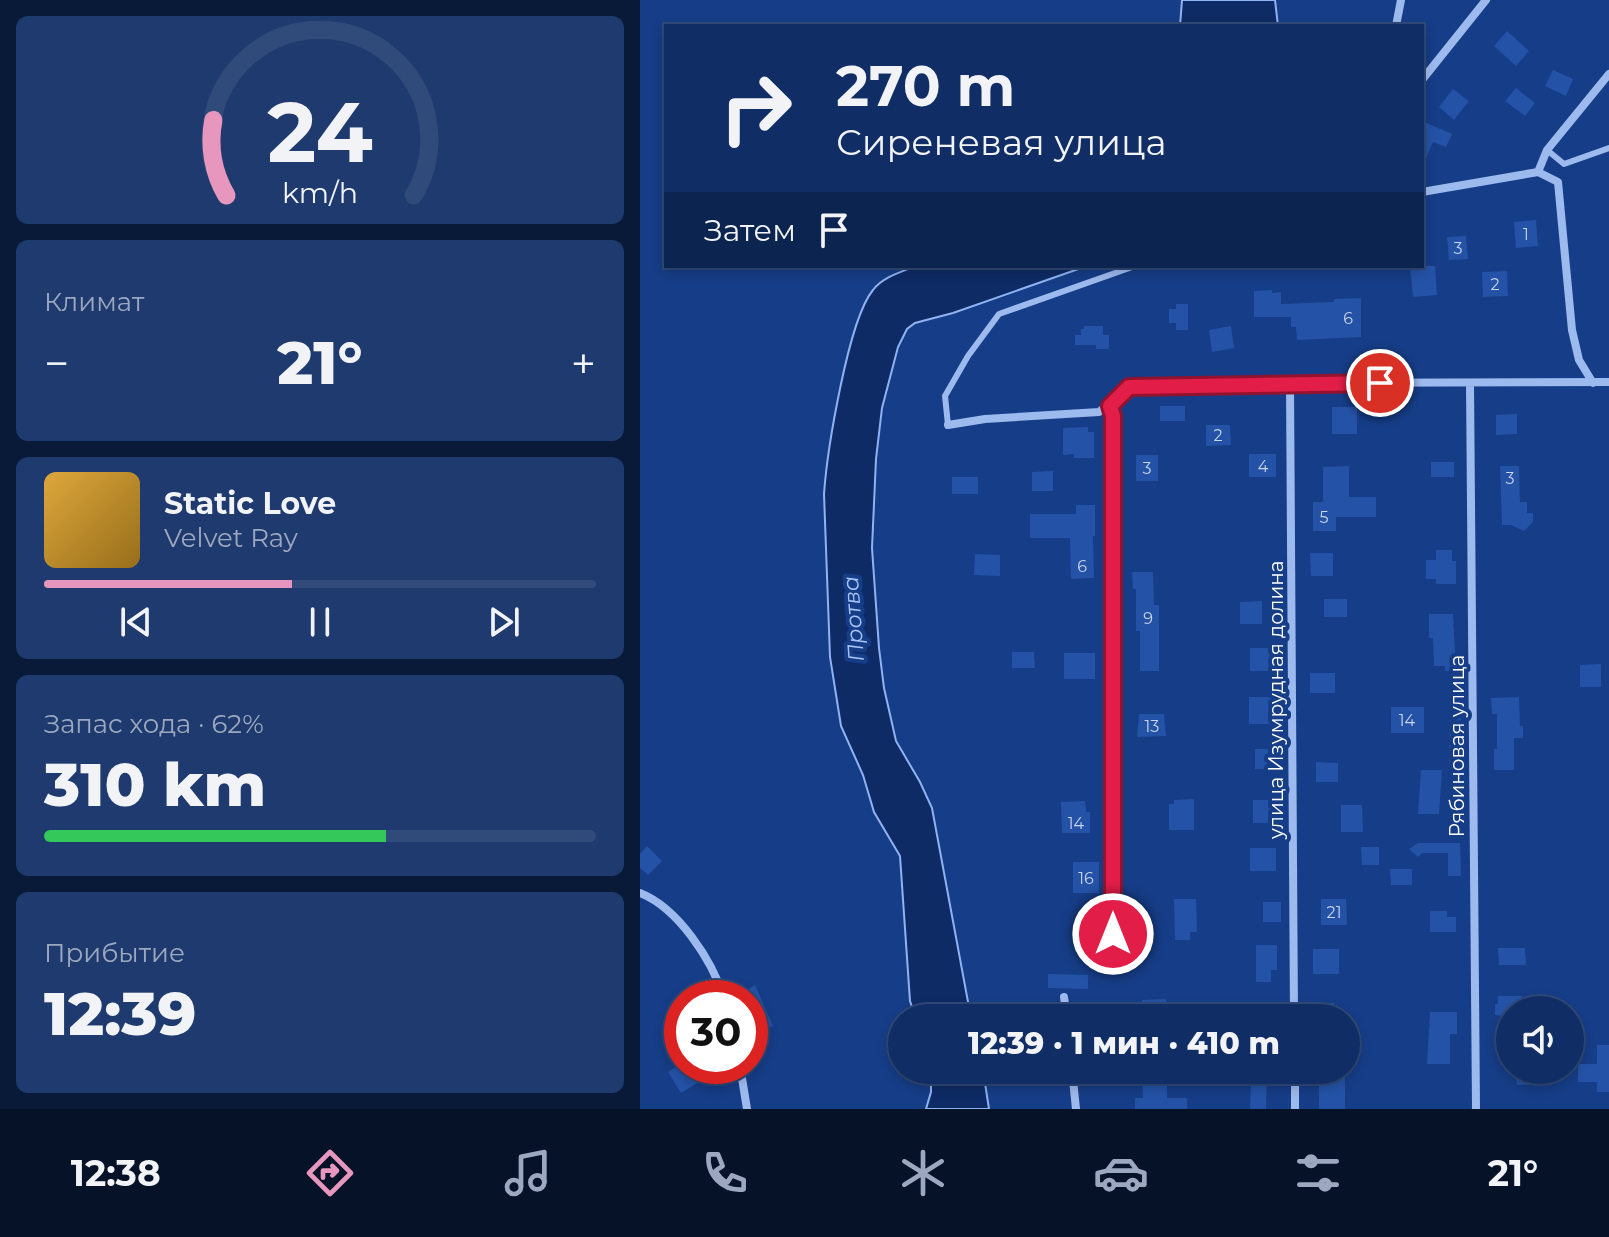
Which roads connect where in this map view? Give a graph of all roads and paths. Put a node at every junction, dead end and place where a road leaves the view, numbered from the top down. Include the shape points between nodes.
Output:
1 (1401, 0) edge
2 (1486, 0) edge
3 (1396, 24) edge
4 (1609, 74) edge
5 (1424, 78) edge
6 (1609, 148) edge
7 (1547, 150) junction
8 (1538, 172) junction
9 (1424, 192) edge
10 (1129, 268) edge
11 (1609, 382) edge
12 (1290, 383) junction
13 (1470, 383) junction
14 (1593, 383) junction
15 (1110, 406) junction
16 (948, 425) joint
17 (640, 893) edge
18 (1113, 965) dead end
19 (716, 980) edge
20 (1064, 997) dead end
21 (1065, 1004) edge
22 (1294, 1004) edge
23 (743, 1084) edge
24 (1073, 1084) edge
25 (1295, 1084) edge
26 (747, 1109) edge
27 (1076, 1109) edge
28 (1295, 1109) edge
29 (1476, 1109) edge

1 - 3 street
2 - 5 street
4 - 7 street
6 - 7 lane via 1564,164
7 - 8 street
8 - 9 street
8 - 14 street via 1558,182 1572,330 1579,360
10 - 16 lane via 999,314 945,396
11 - 14 street
12 - 13 street
12 - 15 street via 1129,387
12 - 22 street, улица Изумрудная долина
13 - 14 street
13 - 29 street, Рябиновая улица
15 - 16 street via 1099,412
15 - 18 street
17 - 19 street via 683,924
20 - 21 street
23 - 26 street
24 - 27 street
25 - 28 street

